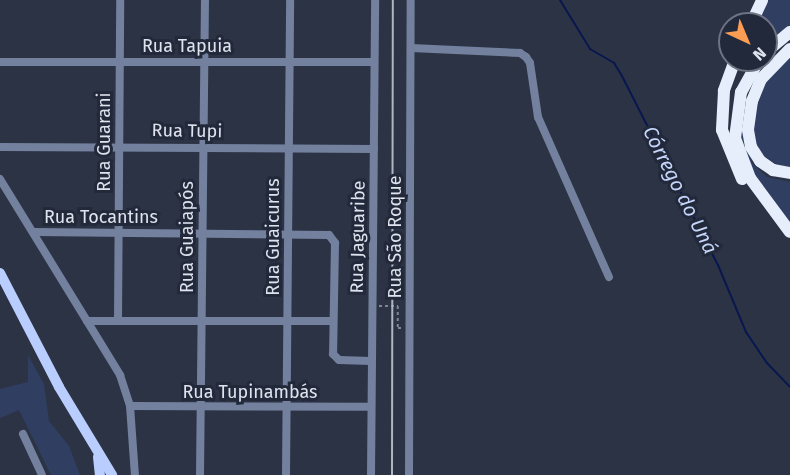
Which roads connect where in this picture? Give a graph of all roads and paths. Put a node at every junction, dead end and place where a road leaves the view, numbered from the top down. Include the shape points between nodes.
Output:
1 (120, 0) edge
2 (205, 0) edge
3 (290, 0) edge
4 (375, 0) edge
5 (411, 0) edge
6 (790, 32) edge
7 (778, 42) edge
8 (411, 48) junction
9 (790, 49) edge
10 (204, 60) junction
11 (119, 61) junction
12 (0, 62) edge
13 (289, 62) junction
14 (374, 62) junction
15 (732, 72) edge
16 (752, 72) edge
17 (118, 146) junction
18 (203, 146) junction
19 (0, 147) edge
20 (289, 148) junction
21 (374, 149) junction
22 (790, 174) edge
23 (0, 179) edge
24 (782, 220) junction
25 (119, 231) junction
26 (34, 232) junction
27 (203, 232) junction
28 (790, 232) edge
29 (288, 234) junction
30 (0, 273) edge
31 (609, 277) dead end
32 (378, 306) dead end
33 (118, 320) junction
34 (202, 320) junction
35 (87, 321) junction
36 (287, 321) junction
37 (333, 321) junction
38 (405, 321) dead end
39 (371, 361) junction
40 (130, 406) junction
41 (371, 407) junction
42 (201, 408) junction
43 (286, 408) junction
44 (23, 434) dead end
45 (98, 453) junction
46 (42, 475) edge
47 (100, 475) edge
48 (110, 475) edge
49 (135, 475) edge
50 (200, 475) edge
51 (286, 475) edge
52 (371, 475) edge
53 (409, 475) edge

1 - 11 street, Rua Guarani
2 - 10 street, Rua Guaiapós
3 - 13 street, Rua Guaicurus
4 - 14 street, Rua Jaguaribe
5 - 8 street, Rua São Roque
6 - 7 highway
8 - 31 street via 520,53 526,57 538,117
8 - 53 street, Rua São Roque
9 - 22 highway via 761,79 752,101 748,130 751,147 760,161 773,170
10 - 11 street, Rua Tapuia
10 - 13 street, Rua Tapuia
10 - 18 street, Rua Guaiapós
11 - 12 street, Rua Tapuia
11 - 17 street, Rua Guarani
13 - 14 street, Rua Tapuia
13 - 20 street, Rua Guaicurus
14 - 21 street, Rua Jaguaribe
15 - 24 highway via 722,105 724,142 752,195
16 - 24 highway via 741,92 735,138 750,178
17 - 18 street, Rua Tupi
17 - 19 street, Rua Tupi
17 - 25 street, Rua Guarani
18 - 20 street, Rua Tupi
18 - 27 street, Rua Guaiapós
20 - 21 street, Rua Tupi
20 - 29 street, Rua Guaicurus
21 - 39 street, Rua Jaguaribe
23 - 26 street
24 - 28 highway
25 - 26 street, Rua Tocantins
25 - 27 street, Rua Tocantins
25 - 33 street, Rua Guarani
26 - 35 street
27 - 29 street, Rua Tocantins
27 - 34 street, Rua Guaiapós
29 - 36 street, Rua Guaicurus
29 - 37 street, Rua Tocantins via 329,235 334,239
30 - 45 main road
32 - 38 path via 398,306 398,328 405,328
33 - 34 street
33 - 35 street
34 - 36 street
34 - 42 street, Rua Guaiapós
35 - 40 street via 120,375
36 - 37 street
36 - 43 street, Rua Guaicurus
37 - 39 street, Rua Tocantins via 335,357
39 - 41 street, Rua Jaguaribe
40 - 42 street, Rua Tupinambás
40 - 49 street
41 - 43 street, Rua Tupinambás
41 - 52 street, Rua Jaguaribe
42 - 43 street, Rua Tupinambás
42 - 50 street, Rua Guaiapós
43 - 51 street, Rua Guaicurus
44 - 46 street
45 - 47 main road
45 - 48 main road

